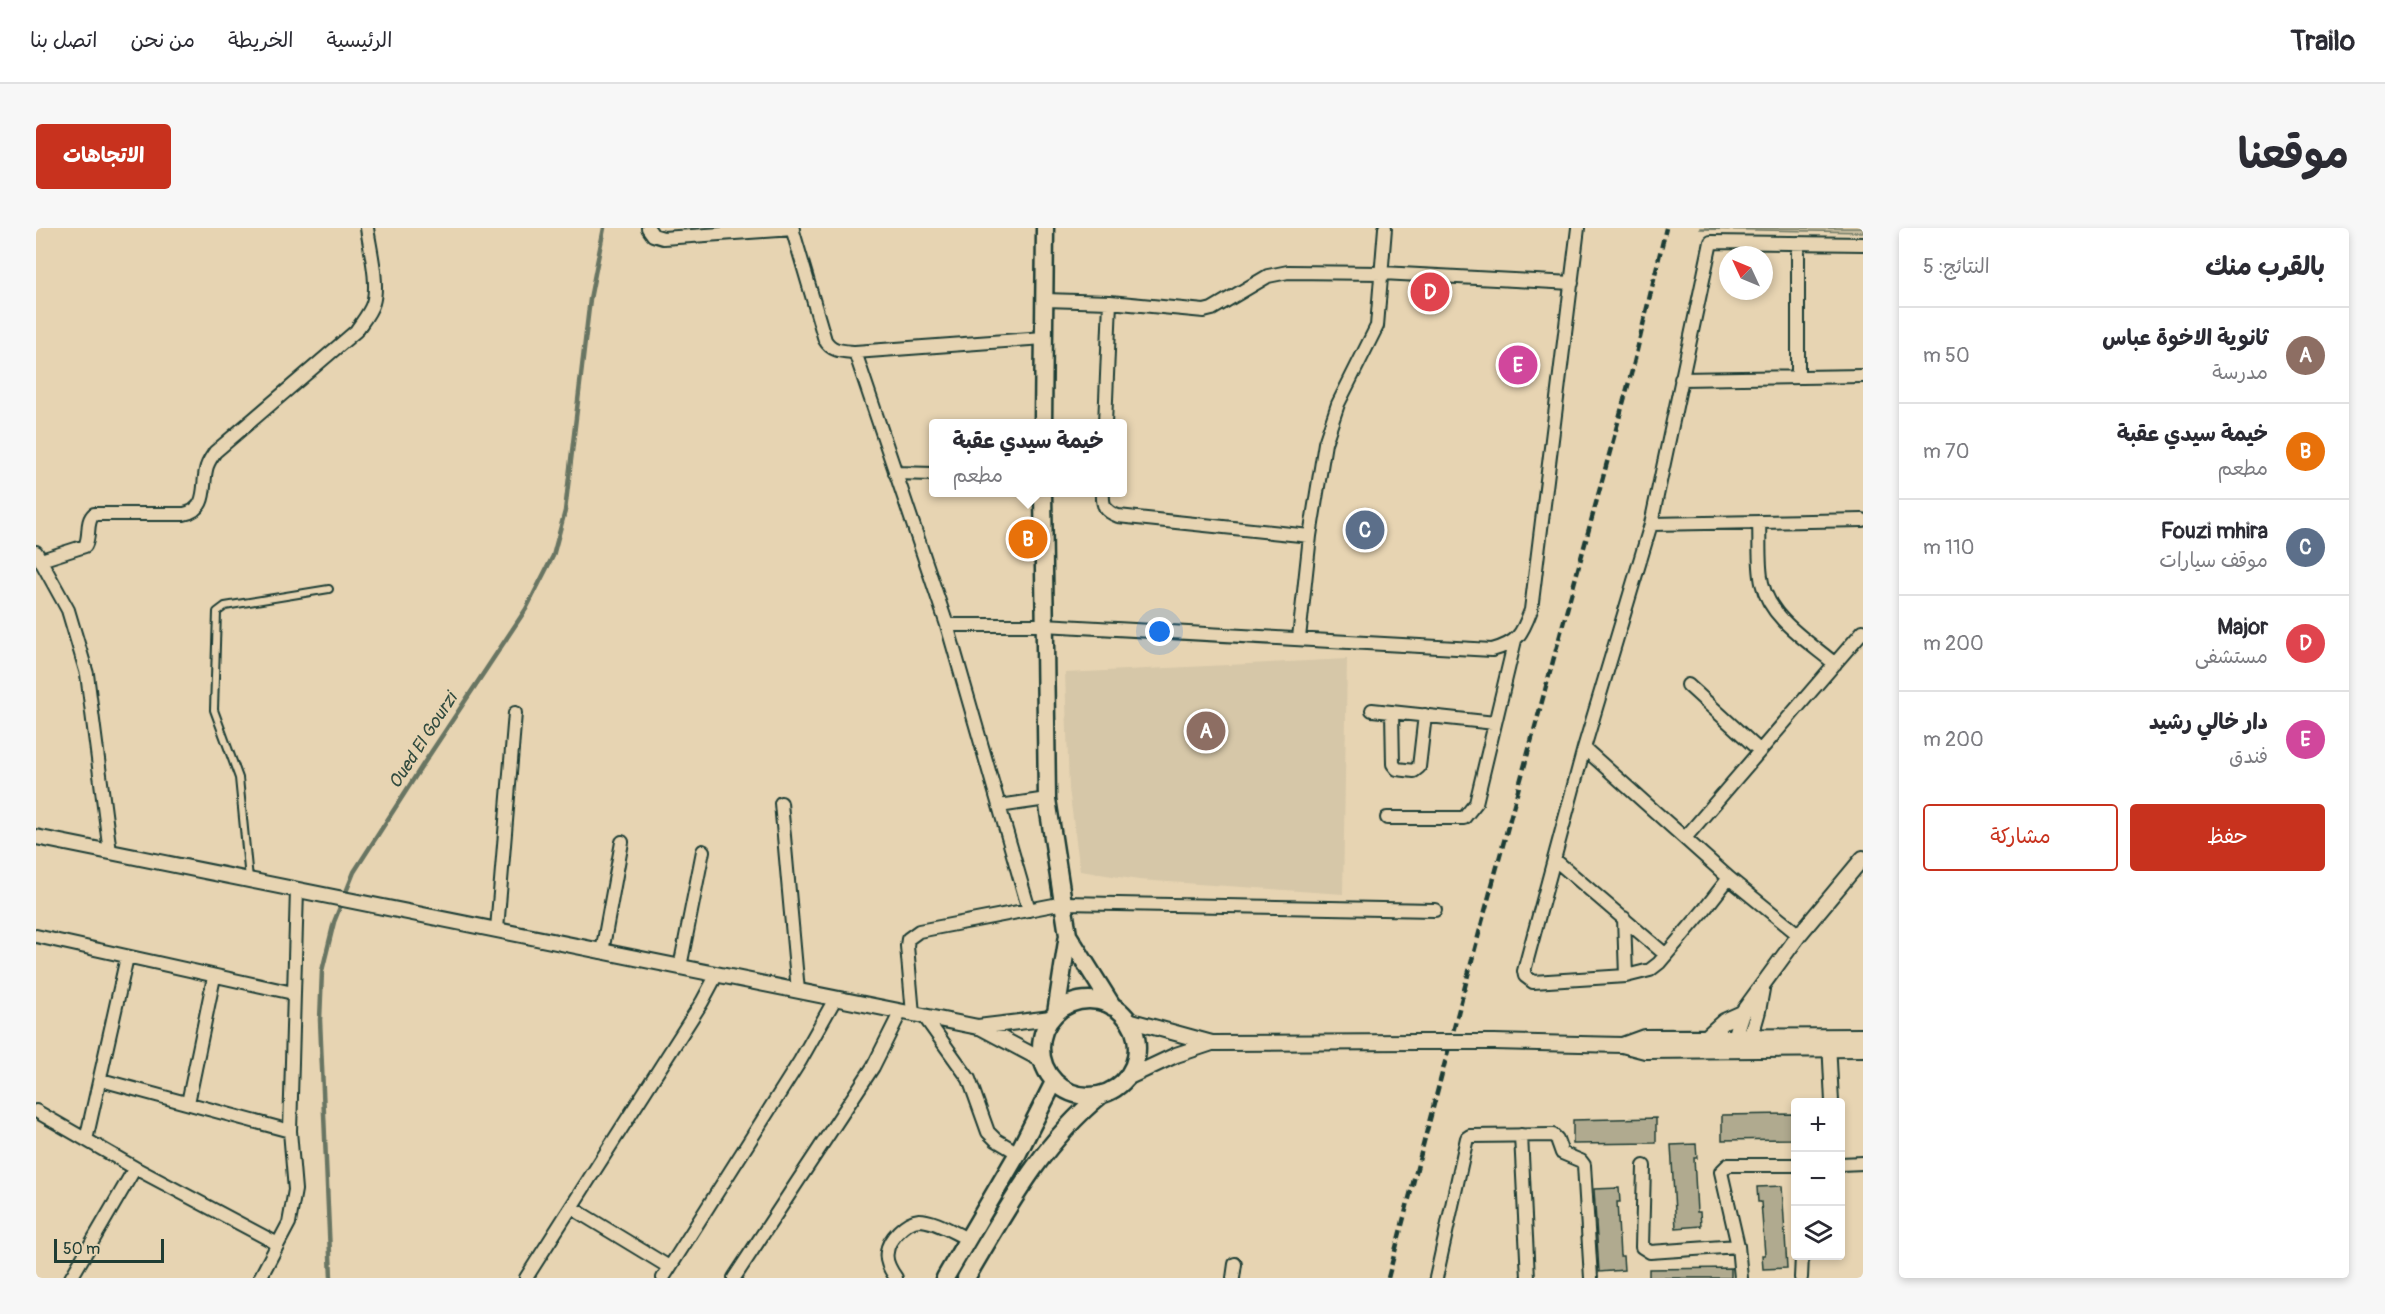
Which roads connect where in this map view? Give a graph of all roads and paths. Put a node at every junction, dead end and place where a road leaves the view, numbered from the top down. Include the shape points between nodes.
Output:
1 (367, 228) edge
2 (648, 228) edge
3 (1045, 228) edge
4 (1385, 228) edge
5 (1578, 228) edge
6 (793, 229) edge
7 (1798, 243) junction
8 (1863, 244) edge
9 (1382, 273) junction
10 (1572, 283) junction
11 (1045, 300) junction
12 (1110, 302) junction
13 (1044, 338) junction
14 (855, 352) junction
15 (1863, 376) edge
16 (1798, 377) junction
17 (1681, 379) junction
18 (1043, 419) edge
19 (1105, 419) edge
20 (895, 474) junction
21 (929, 474) edge
22 (1043, 497) edge
23 (1103, 497) edge
24 (1863, 520) edge
25 (1759, 523) junction
26 (1651, 524) junction
27 (1310, 537) junction
28 (38, 556) edge
29 (329, 589) dead end
30 (947, 625) junction
31 (1044, 625) junction
32 (1863, 631) edge
33 (1299, 638) junction
34 (1515, 640) junction
35 (1835, 664) junction
36 (1688, 685) dead end
37 (1372, 710) dead end
38 (1392, 712) junction
39 (515, 713) dead end
40 (1425, 715) junction
41 (1495, 723) junction
42 (1584, 748) junction
43 (1760, 751) junction
44 (1047, 799) junction
45 (780, 803) dead end
46 (999, 806) junction
47 (1387, 818) dead end
48 (36, 837) edge
49 (1685, 838) junction
50 (622, 842) dead end
51 (703, 851) dead end
52 (110, 852) junction
53 (1863, 858) edge
54 (1554, 859) junction
55 (1729, 878) junction
56 (249, 880) junction
57 (297, 890) junction
58 (1064, 903) junction
59 (1029, 910) junction
60 (1435, 910) dead end
61 (1624, 918) junction
62 (497, 929) junction
63 (1068, 934) junction
64 (1799, 935) junction
65 (36, 936) edge
66 (602, 952) junction
67 (1666, 955) junction
68 (127, 957) junction
69 (680, 967) junction
70 (717, 974) junction
71 (1626, 976) junction
72 (214, 977) junction
73 (1762, 987) junction
74 (798, 991) junction
75 (293, 993) junction
76 (835, 999) junction
77 (1113, 1007) junction
78 (1758, 1011) junction
79 (1742, 1013) junction
80 (913, 1014) junction
81 (1054, 1016) junction
82 (1128, 1020) junction
83 (978, 1026) junction
84 (1863, 1036) edge
85 (1774, 1037) junction
86 (1705, 1038) junction
87 (1212, 1043) junction
88 (1829, 1043) junction
89 (1732, 1044) junction
90 (1748, 1044) junction
91 (1622, 1045) junction
92 (1863, 1049) edge
93 (1042, 1060) junction
94 (1127, 1078) junction
95 (101, 1080) junction
96 (1054, 1082) junction
97 (1101, 1095) junction
98 (1833, 1098) edge
99 (188, 1103) junction
100 (36, 1111) edge
101 (290, 1131) junction
102 (1521, 1135) junction
103 (86, 1140) junction
104 (1018, 1154) junction
105 (1863, 1163) edge
106 (1845, 1164) edge
107 (1791, 1165) edge
108 (1644, 1166) dead end
109 (135, 1168) junction
110 (572, 1208) junction
111 (968, 1239) junction
112 (279, 1244) junction
113 (1737, 1246) junction
114 (1802, 1260) edge
115 (1235, 1264) dead end
116 (666, 1273) edge
117 (71, 1278) edge
118 (260, 1278) edge
119 (526, 1278) edge
120 (734, 1278) edge
121 (896, 1278) edge
122 (945, 1278) edge
123 (966, 1278) edge
124 (1233, 1278) edge
125 (1436, 1278) edge
126 (1528, 1278) edge
127 (1590, 1278) edge
128 (1742, 1278) edge
129 (1801, 1278) edge

1 - 28 street via 375,288 366,316 348,339 215,452 206,469 199,507 184,514 94,514 85,546
2 - 6 street via 653,235 663,238
3 - 11 main road
4 - 9 street
5 - 10 street
6 - 14 street via 825,340 837,351
7 - 8 street
7 - 16 street
7 - 17 street via 1711,242
9 - 10 street
9 - 12 street via 1278,273 1204,311
9 - 27 street via 1374,333 1354,368 1325,443
10 - 34 street via 1531,610
11 - 12 street
11 - 13 main road
12 - 19 street
13 - 14 street
13 - 18 main road
14 - 20 street
15 - 16 street
16 - 17 street
17 - 26 street
20 - 21 street
20 - 30 street
22 - 31 main road
23 - 27 street via 1106,510 1118,516
24 - 25 street
25 - 26 street
25 - 35 street via 1761,580 1773,610
26 - 42 street
27 - 33 street
28 - 52 street via 68,610 87,674
29 - 56 lane via 225,606 218,612 214,710 239,778
30 - 31 street
30 - 46 street
31 - 33 street
31 - 44 main road
32 - 35 street
33 - 34 street via 1492,650
34 - 41 street
35 - 43 street
36 - 43 street
37 - 38 street
38 - 40 street
38 - 40 street via 1393,764 1397,769 1414,771 1419,767
39 - 62 street
40 - 41 street
41 - 47 street via 1476,803 1464,818
42 - 49 street
42 - 54 street
43 - 49 street
44 - 46 street
44 - 58 main road
45 - 74 street
46 - 59 street
48 - 52 street
49 - 55 street
50 - 66 street
51 - 69 street
52 - 56 street
53 - 64 street
54 - 61 street
54 - 71 street via 1525,976 1533,982
55 - 64 street
55 - 67 street
56 - 57 street
57 - 62 street
57 - 75 street
58 - 59 street
58 - 60 street
58 - 63 main road
59 - 80 street via 913,934 907,946
61 - 67 street
61 - 71 street
62 - 66 street
63 - 77 main road
63 - 81 main road
64 - 73 street
65 - 68 street
66 - 69 street
67 - 71 street via 1650,970
68 - 72 street
68 - 95 street
69 - 70 street
70 - 74 street
70 - 110 street
72 - 75 street
72 - 99 street
73 - 78 street
73 - 79 street
74 - 76 street
75 - 101 street
76 - 80 street
76 - 116 street
77 - 81 main road via 1090,1000 1066,1006
77 - 82 main road
78 - 85 street
78 - 90 street
79 - 86 street via 1724,1021
79 - 89 street
80 - 83 street
80 - 104 street via 969,1079 988,1132
80 - 120 street via 873,1067
81 - 83 street
81 - 93 main road via 1042,1038
82 - 87 street
82 - 94 main road via 1136,1039 1136,1059
83 - 93 street
84 - 88 street
85 - 88 street
85 - 90 street
86 - 89 street
86 - 91 street via 1644,1037
87 - 91 street, bridge
87 - 94 street
88 - 90 street
88 - 92 street
88 - 98 street
89 - 90 street
89 - 91 street via 1645,1051
93 - 96 main road
94 - 97 main road
95 - 99 street
95 - 103 street
96 - 97 main road via 1068,1092
96 - 104 main road
97 - 123 main road via 1037,1161
99 - 101 street
100 - 103 street
101 - 112 street via 295,1190 289,1222
102 - 125 street via 1467,1138
102 - 126 street
102 - 127 street via 1553,1135 1562,1153 1584,1165
103 - 109 street
104 - 111 main road
105 - 106 street
107 - 113 street via 1724,1167 1721,1172
108 - 113 street via 1642,1248 1650,1252
109 - 112 street
109 - 117 street
110 - 116 street
110 - 119 street
111 - 121 street via 920,1220 905,1225 887,1252
111 - 122 main road
112 - 118 street
113 - 128 street
114 - 129 street
115 - 124 street

